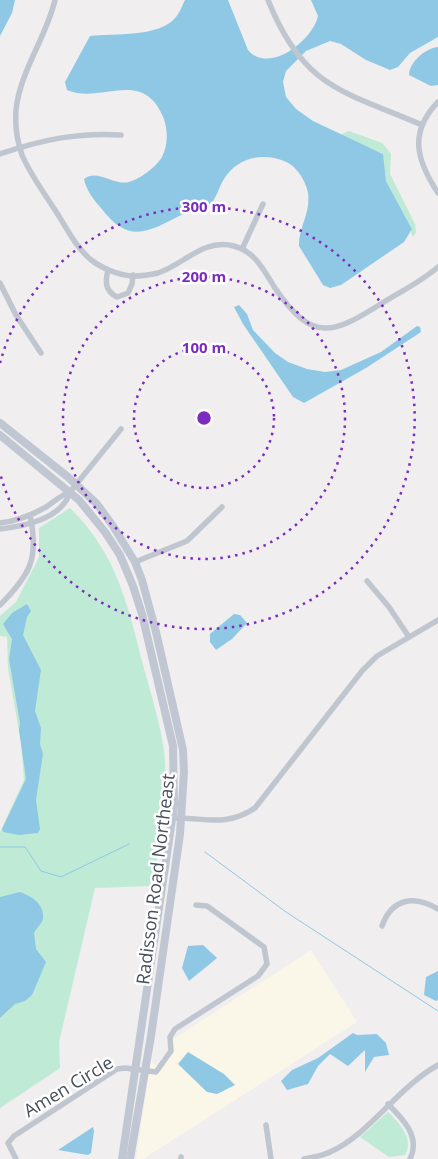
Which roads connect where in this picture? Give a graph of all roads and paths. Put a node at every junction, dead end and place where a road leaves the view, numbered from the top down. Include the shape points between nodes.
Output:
1 (55, 0) edge
2 (268, 0) edge
3 (438, 102) edge
4 (422, 125) junction
5 (121, 136) dead end
6 (20, 147) junction
7 (0, 154) edge
8 (438, 193) edge
9 (263, 204) dead end
10 (242, 249) junction
11 (438, 267) edge
12 (108, 270) junction
13 (133, 275) junction
14 (0, 283) edge
15 (41, 353) dead end
16 (0, 422) edge
17 (121, 429) dead end
18 (0, 435) edge
19 (77, 484) junction
20 (70, 492) junction
21 (222, 508) dead end
22 (30, 515) junction
23 (0, 523) edge
24 (32, 523) junction
25 (0, 529) edge
26 (134, 562) junction
27 (367, 581) dead end
28 (0, 605) edge
29 (438, 620) edge
30 (409, 637) junction
31 (172, 818) junction
32 (182, 818) junction
33 (196, 905) dead end
34 (438, 909) edge
35 (382, 926) dead end
36 (438, 1065) edge
37 (140, 1071) junction
38 (388, 1104) junction
39 (266, 1125) dead end
40 (311, 1158) edge
41 (16, 1159) edge
42 (122, 1159) edge
43 (130, 1159) edge
44 (271, 1159) edge
45 (304, 1159) edge
46 (410, 1159) edge

1 - 6 street via 18,97 16,121
2 - 4 street via 289,43 303,62 323,80 347,95
3 - 4 street
4 - 8 street via 420,159
5 - 6 street via 69,135
6 - 7 street
6 - 12 street via 39,186 76,242 91,260
9 - 10 street
10 - 11 street via 260,263 292,312 309,324 326,328 350,324
10 - 13 street via 210,246 157,273
12 - 13 street
12 - 13 street via 106,284 110,293 117,297 128,293
14 - 15 street
16 - 19 main road, Radisson Road Northeast
17 - 19 street
18 - 20 main road, Radisson Road Northeast
19 - 20 street
19 - 26 main road, Radisson Road Northeast via 113,526
20 - 22 street
20 - 24 street via 68,500 56,511
20 - 31 main road, Radisson Road Northeast via 109,537 133,586 173,746
21 - 26 street via 187,541
22 - 23 street
22 - 24 street
24 - 25 street
24 - 28 street via 32,564
26 - 32 main road, Radisson Road Northeast via 142,580 183,750
27 - 30 street
29 - 30 street
30 - 32 street via 377,656 362,671 255,808 232,820 216,822
31 - 32 street
31 - 37 main road, Radisson Road Northeast
32 - 37 main road, Radisson Road Northeast
33 - 37 street via 208,906 259,943 266,952 267,964 258,976 175,1029 170,1037 171,1051 156,1072
34 - 35 street via 427,902 412,900 394,906 386,914
36 - 38 street via 409,1084
37 - 41 street, Amen Circle via 120,1068 112,1072 14,1136 8,1144
37 - 42 main road, Radisson Road Northeast
37 - 43 main road, Radisson Road Northeast
38 - 40 street via 342,1144
38 - 46 street via 412,1134
39 - 44 street
40 - 45 street

